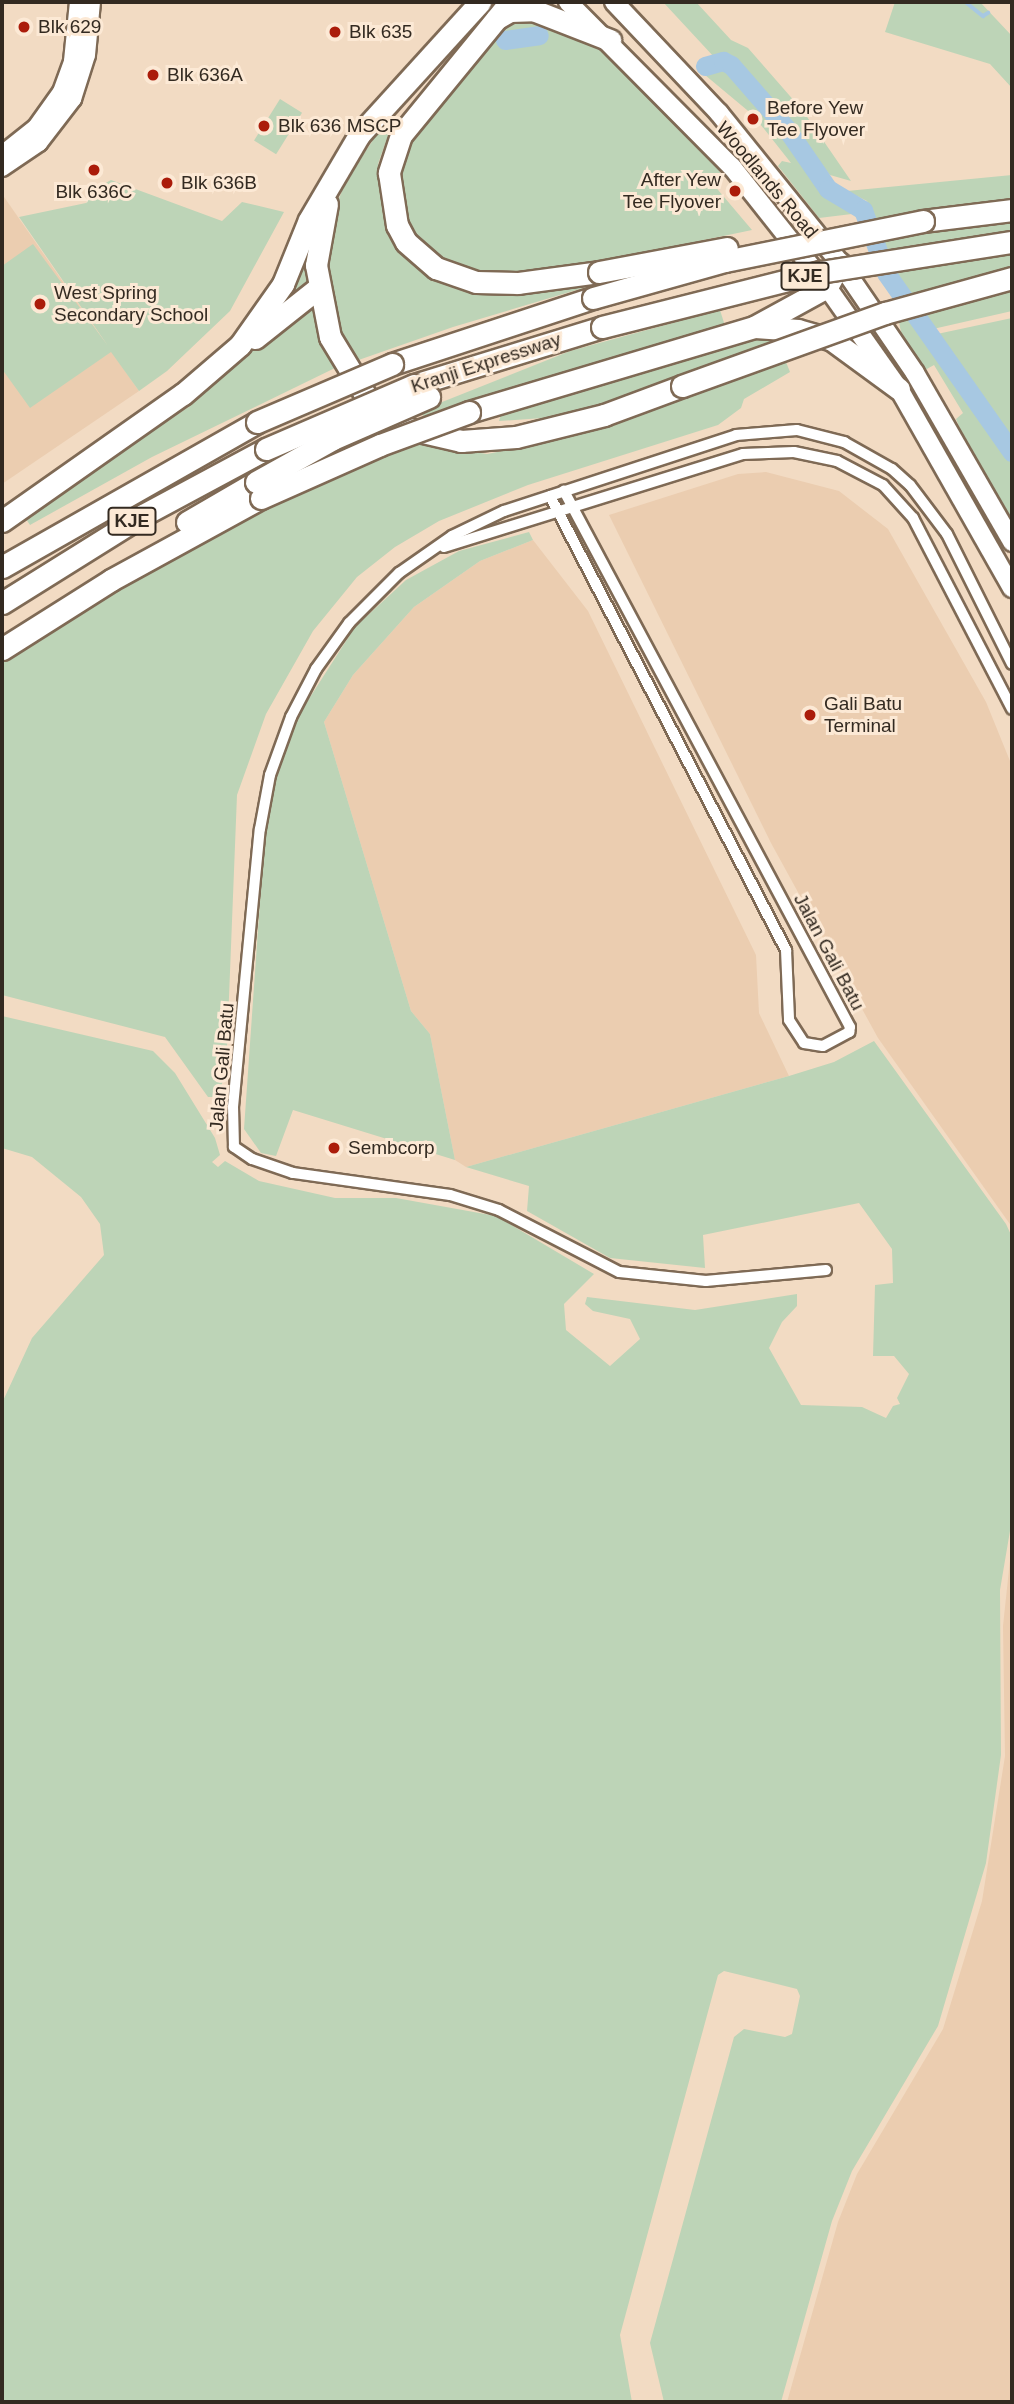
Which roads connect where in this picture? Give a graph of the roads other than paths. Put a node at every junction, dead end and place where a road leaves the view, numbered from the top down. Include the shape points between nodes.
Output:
1 (78, 2) edge
2 (92, 2) edge
3 (510, 2) edge
4 (568, 2) edge
5 (614, 2) edge
6 (473, 7) edge
7 (494, 20) junction
8 (610, 40) junction
9 (2, 154) edge
10 (2, 168) edge
11 (337, 172) junction
12 (1012, 210) edge
13 (923, 221) junction
14 (1012, 242) edge
15 (840, 262) junction
16 (1012, 278) edge
17 (827, 287) junction
18 (318, 288) junction
19 (884, 324) junction
20 (754, 327) junction
21 (865, 339) junction
22 (219, 365) junction
23 (900, 389) junction
24 (422, 391) junction
25 (259, 490) junction
26 (564, 491) junction
27 (550, 496) junction
28 (573, 509) junction
29 (558, 513) junction
30 (2, 521) edge
31 (1012, 542) edge
32 (425, 555) junction
33 (2, 567) edge
34 (1012, 587) edge
35 (2, 602) edge
36 (2, 649) edge
37 (1012, 664) edge
38 (1012, 709) edge
39 (826, 1270) dead end

1 - 9 street via 72,61 61,92 36,127
2 - 10 street via 87,55 73,99 40,143
3 - 7 highway
4 - 8 main road, Woodlands Road
5 - 15 main road, Woodlands Road via 719,113
6 - 11 highway via 387,101
7 - 8 highway via 510,11 533,10
7 - 13 highway, bridge via 401,135 389,173 397,225 419,256 454,276 476,282 518,283 803,234
8 - 17 main road, Woodlands Road via 732,167
11 - 18 highway via 322,222
11 - 22 highway via 309,219 272,303
12 - 13 highway, Kranji Expressway / KJE
13 - 33 highway, Kranji Expressway / KJE, bridge via 725,261 593,298 392,364 257,422
14 - 24 highway, Kranji Expressway / KJE, bridge via 820,272 602,327 475,367
15 - 17 highway
15 - 19 main road, Woodlands Road
16 - 18 highway, bridge via 885,313 604,415 516,438 461,441 401,427 372,406 330,337
17 - 20 highway
17 - 21 main road, Woodlands Road
18 - 22 highway
19 - 21 main road via 874,319 866,323
19 - 31 main road, Woodlands Road
20 - 23 highway via 798,330 832,340
20 - 25 highway, bridge via 469,412
21 - 23 main road, Woodlands Road
22 - 30 highway
23 - 34 main road, Woodlands Road
24 - 25 highway, bridge via 333,439
24 - 35 highway, Kranji Expressway / KJE, bridge via 266,449 143,515
25 - 36 highway
26 - 27 street, Jalan Gali Batu
26 - 28 street, Jalan Gali Batu
26 - 37 street, Jalan Gali Batu via 736,435 797,430 844,442 892,469 928,506
27 - 29 street, Jalan Gali Batu
27 - 32 street, Jalan Gali Batu via 504,511
28 - 29 street, Jalan Gali Batu
28 - 29 street, Jalan Gali Batu via 850,1027 849,1032 823,1046 804,1043 789,1020 786,950
28 - 38 street, Jalan Gali Batu via 743,454 816,455 861,472 883,485 913,518
29 - 32 street, Jalan Gali Batu
32 - 39 street, Jalan Gali Batu via 373,597 316,669 270,775 260,829 233,1107 234,1147 252,1159 293,1172 450,1195 499,1210 619,1272 706,1281

